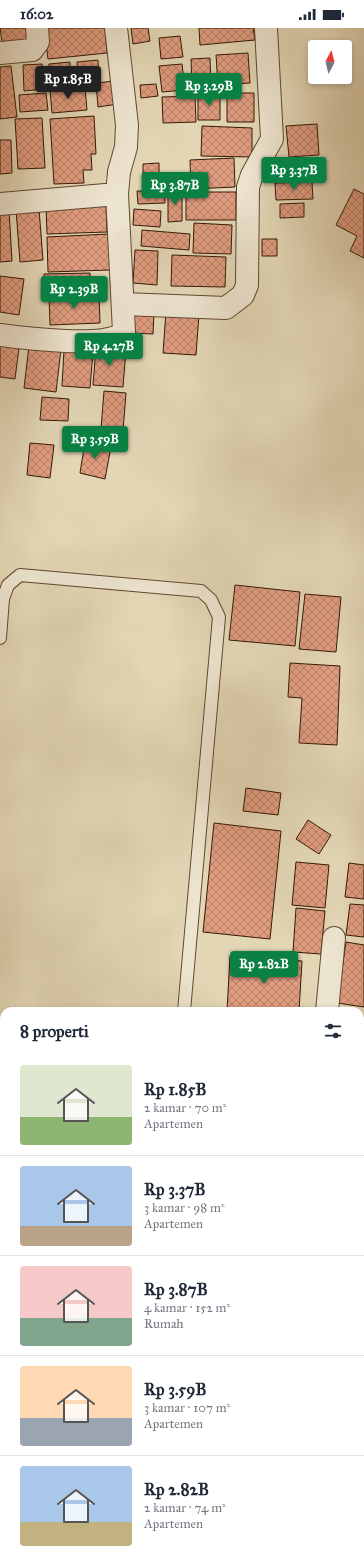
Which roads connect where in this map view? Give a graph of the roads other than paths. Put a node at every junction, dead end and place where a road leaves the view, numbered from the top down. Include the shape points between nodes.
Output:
1 (37, 28) edge
2 (116, 28) edge
3 (266, 28) edge
4 (0, 53) edge
5 (117, 194) junction
6 (0, 204) edge
7 (123, 304) junction
8 (0, 334) edge
9 (0, 638) edge
10 (334, 938) dead end
11 (184, 1007) edge
12 (327, 1007) edge

1 - 4 street via 38,42 32,50
2 - 5 street via 127,125 126,147 119,172
3 - 7 street via 272,139 252,174 248,187 247,285 243,295 226,308
5 - 6 street
5 - 7 street
7 - 8 street via 124,332 119,338 94,341 30,339
9 - 11 lane via 3,599 8,585 20,575 201,591 211,600 219,617
10 - 12 street

